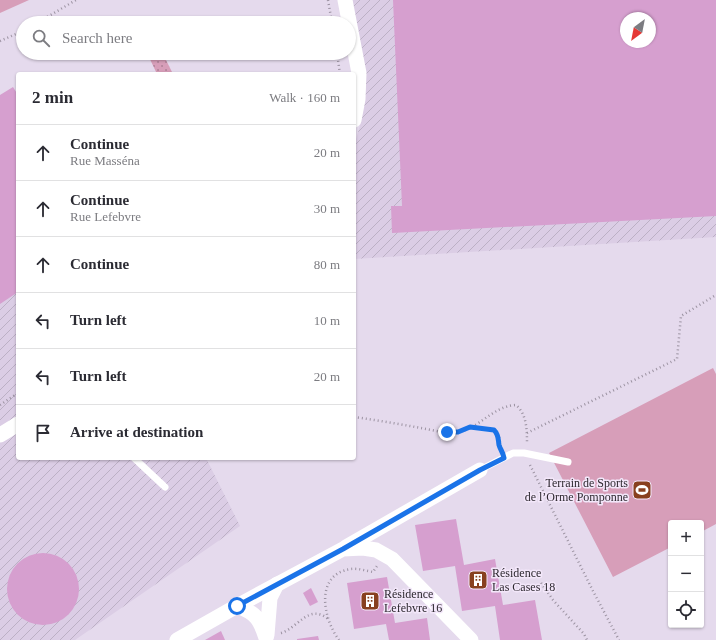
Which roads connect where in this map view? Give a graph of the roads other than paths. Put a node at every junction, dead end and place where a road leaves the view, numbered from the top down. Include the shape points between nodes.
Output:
1 (345, 0) edge
2 (348, 16) edge
3 (356, 57) edge
4 (356, 110) edge
5 (16, 425) edge
6 (0, 435) edge
7 (136, 460) edge
8 (568, 462) dead end
9 (480, 470) joint
10 (165, 487) dead end
11 (343, 549) junction
12 (277, 584) junction
13 (237, 606) junction
14 (266, 639) edge
15 (177, 640) edge
16 (471, 640) edge

1 - 2 street
3 - 4 street via 359,73
5 - 6 street
7 - 10 lane
8 - 9 lane via 513,453
9 - 11 street
11 - 12 street
11 - 16 street via 376,550 392,559
12 - 13 street
12 - 14 street via 270,598
13 - 14 street via 250,611 261,623
13 - 15 street

